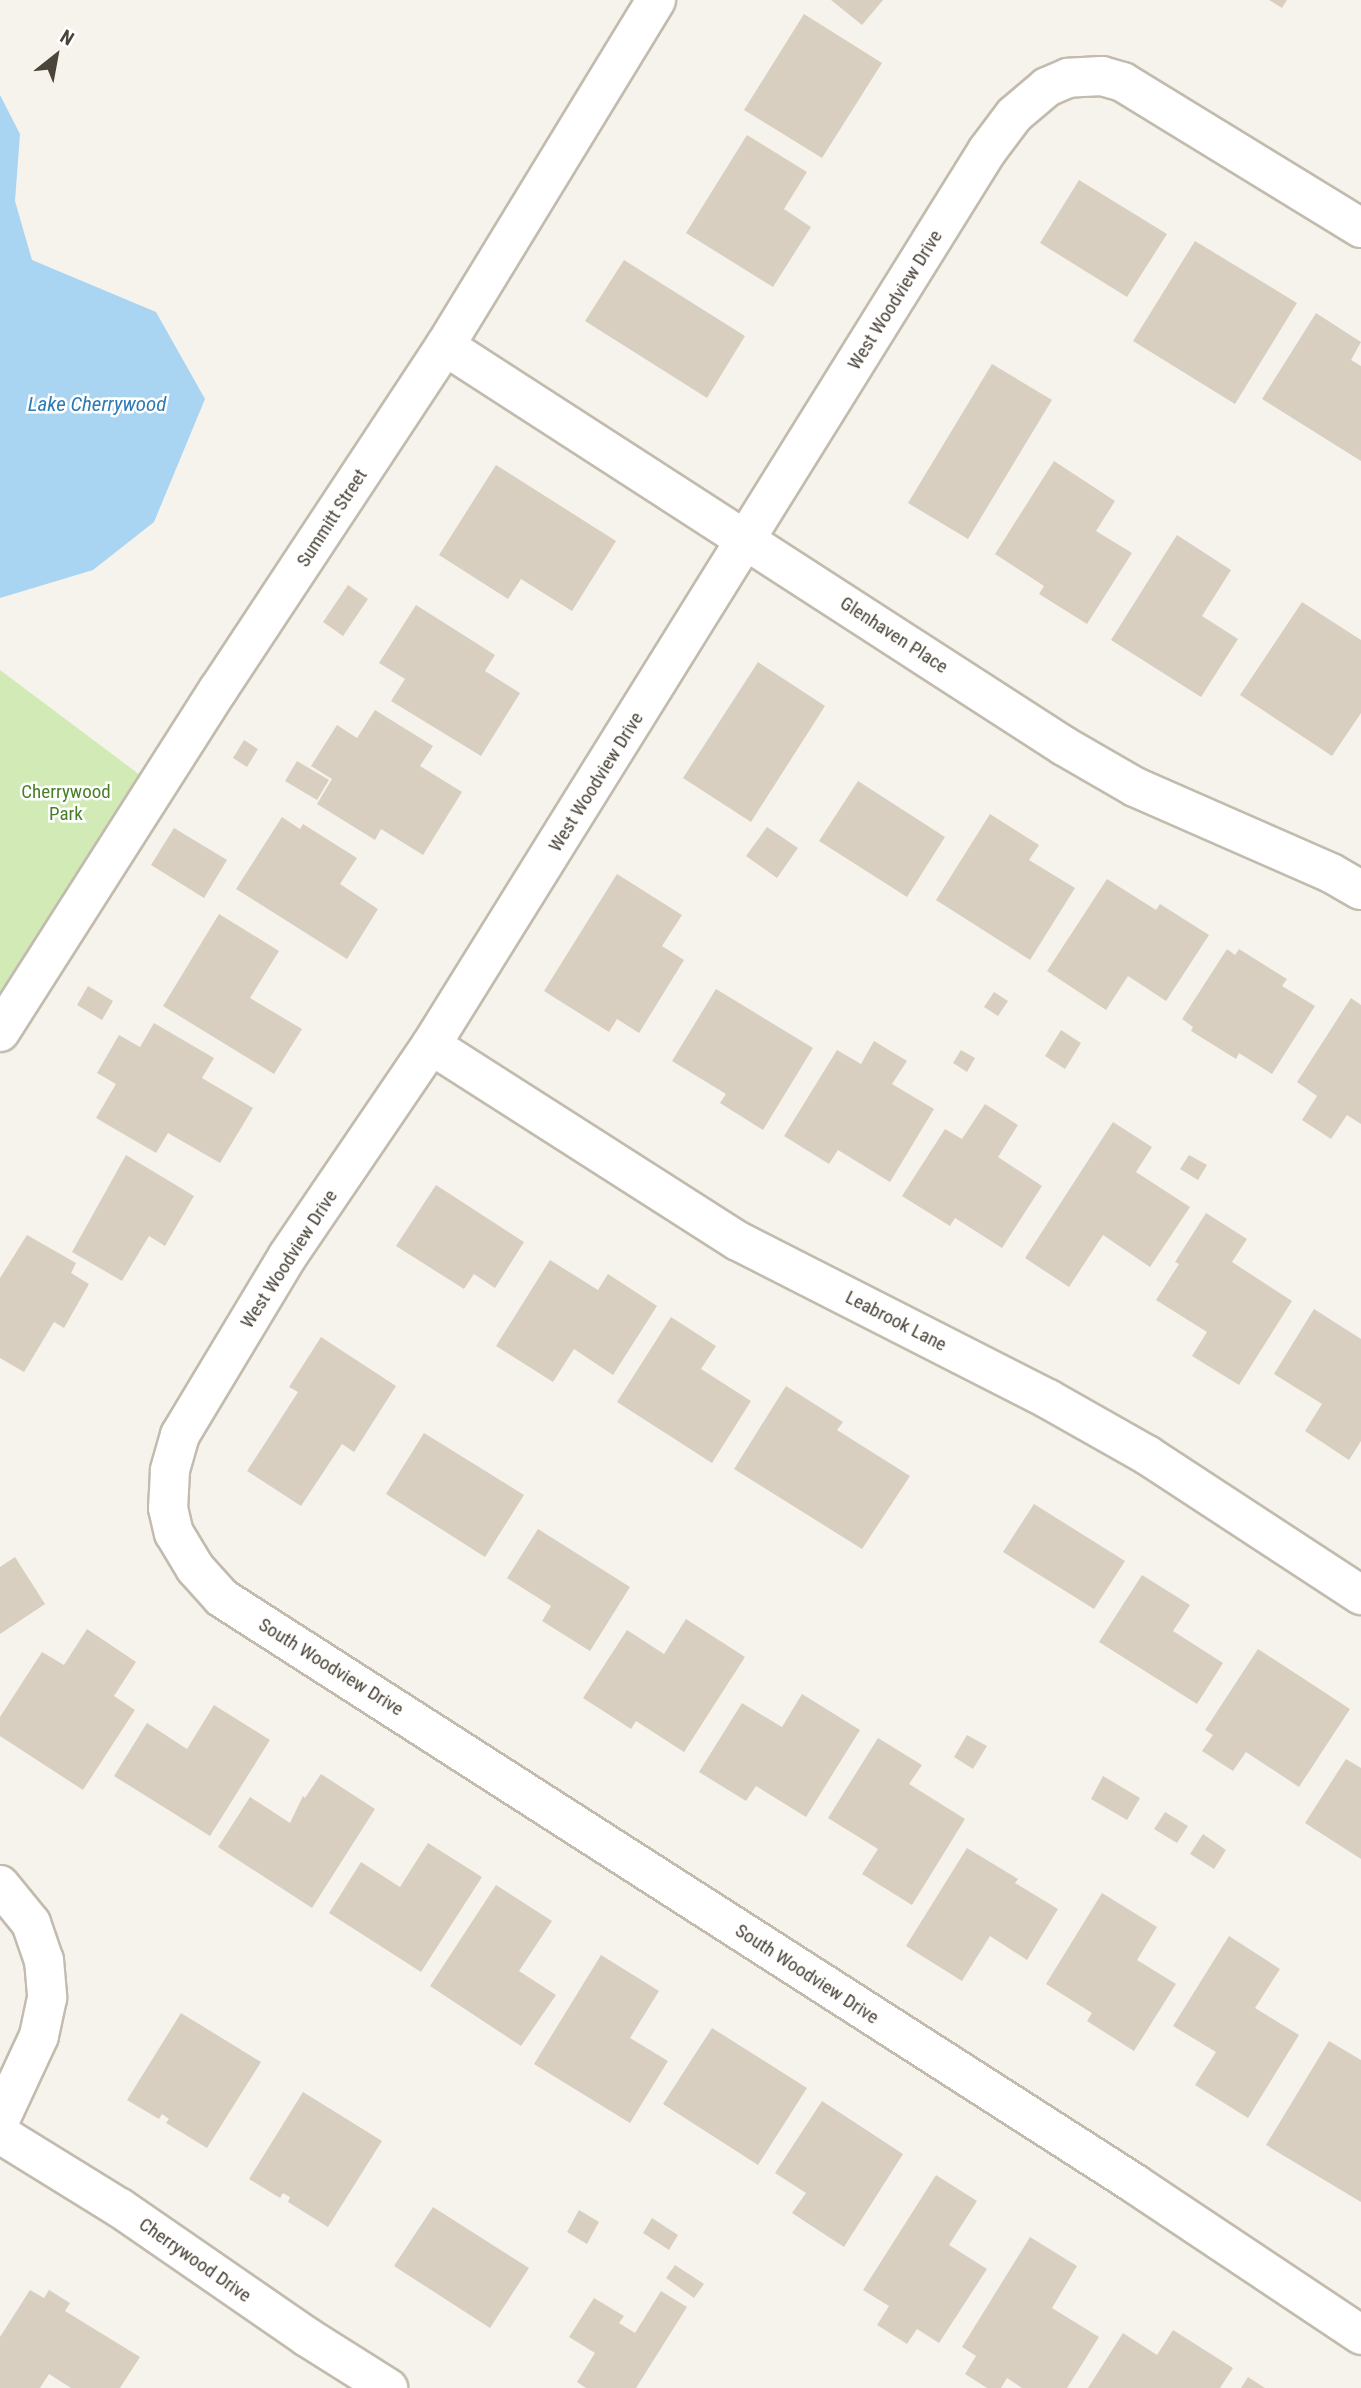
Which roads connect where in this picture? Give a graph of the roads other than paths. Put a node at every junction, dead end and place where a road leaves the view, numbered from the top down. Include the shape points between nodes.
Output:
1 (656, 0) edge
2 (1361, 228) edge
3 (445, 346) junction
4 (748, 538) junction
5 (1361, 890) edge
6 (0, 1032) edge
7 (432, 1045) junction
8 (1361, 1595) edge
9 (251, 1616) joint
10 (0, 1885) edge
11 (0, 2120) edge
12 (0, 2134) edge
13 (1361, 2335) edge
14 (388, 2388) edge

1 - 3 street, Summitt Street
2 - 4 street, West Woodview Drive via 1123,82 1101,76 1068,78 1047,87 1014,115 987,151
3 - 4 street, Glenhaven Place
3 - 6 street, Summitt Street
4 - 5 street, Glenhaven Place via 1135,788
4 - 7 street, West Woodview Drive
7 - 8 street, Leabrook Lane via 738,1241 1125,1442
7 - 9 street, West Woodview Drive via 287,1257 180,1435 170,1471 168,1508 174,1533 195,1568 222,1598
9 - 13 street, South Woodview Drive
10 - 11 street via 31,1923 44,1960 47,1998 39,2036
12 - 14 street, Cherrywood Drive via 120,2208

